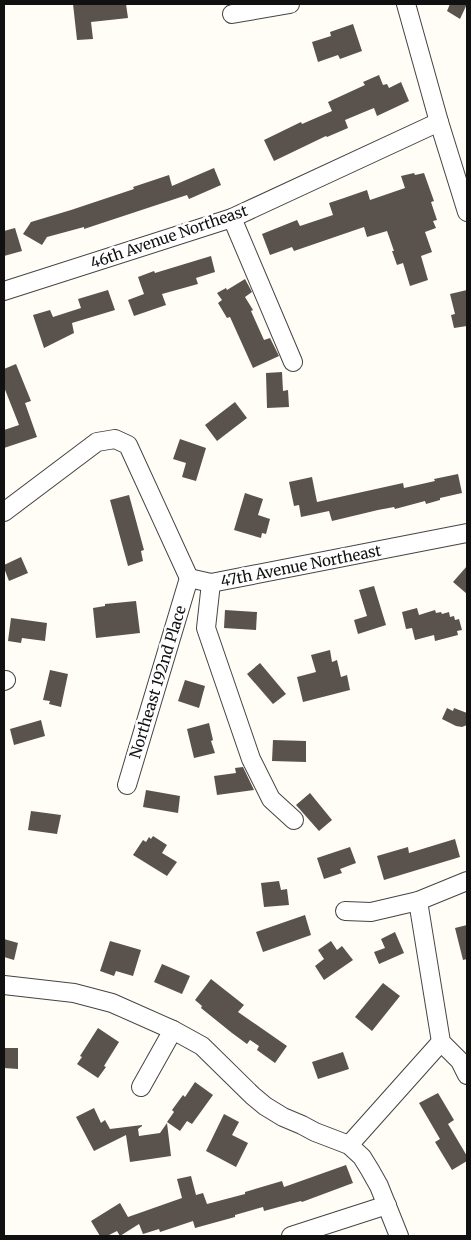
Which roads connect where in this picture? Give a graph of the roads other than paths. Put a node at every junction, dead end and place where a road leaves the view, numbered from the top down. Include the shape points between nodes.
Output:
1 (290, 4) edge
2 (406, 4) edge
3 (232, 14) dead end
4 (439, 122) junction
5 (467, 212) edge
6 (232, 218) junction
7 (4, 291) edge
8 (293, 362) dead end
9 (4, 512) edge
10 (467, 533) edge
11 (189, 578) junction
12 (211, 583) junction
13 (127, 785) dead end
14 (294, 820) dead end
15 (467, 881) edge
16 (418, 901) junction
17 (346, 911) dead end
18 (4, 985) edge
19 (173, 1030) junction
20 (441, 1042) junction
21 (467, 1075) edge
22 (142, 1087) dead end
23 (349, 1145) junction
24 (387, 1205) junction
25 (291, 1236) edge
26 (399, 1236) edge

1 - 3 street
2 - 4 street
4 - 5 street
4 - 6 street, 46th Avenue Northeast
6 - 7 street, 46th Avenue Northeast
6 - 8 street
9 - 11 street via 97,442 115,439 128,445
10 - 12 street, 47th Avenue Northeast
11 - 12 street, 47th Avenue Northeast
11 - 13 street, Northeast 192nd Place
12 - 14 street via 206,628 251,759 271,799
15 - 16 street
16 - 17 street via 371,912
16 - 20 street
18 - 19 street via 74,993 112,1003
19 - 22 street
19 - 23 street via 202,1046 264,1106
20 - 21 street via 460,1061
20 - 23 street
23 - 24 street via 362,1157
24 - 25 street
24 - 26 street

